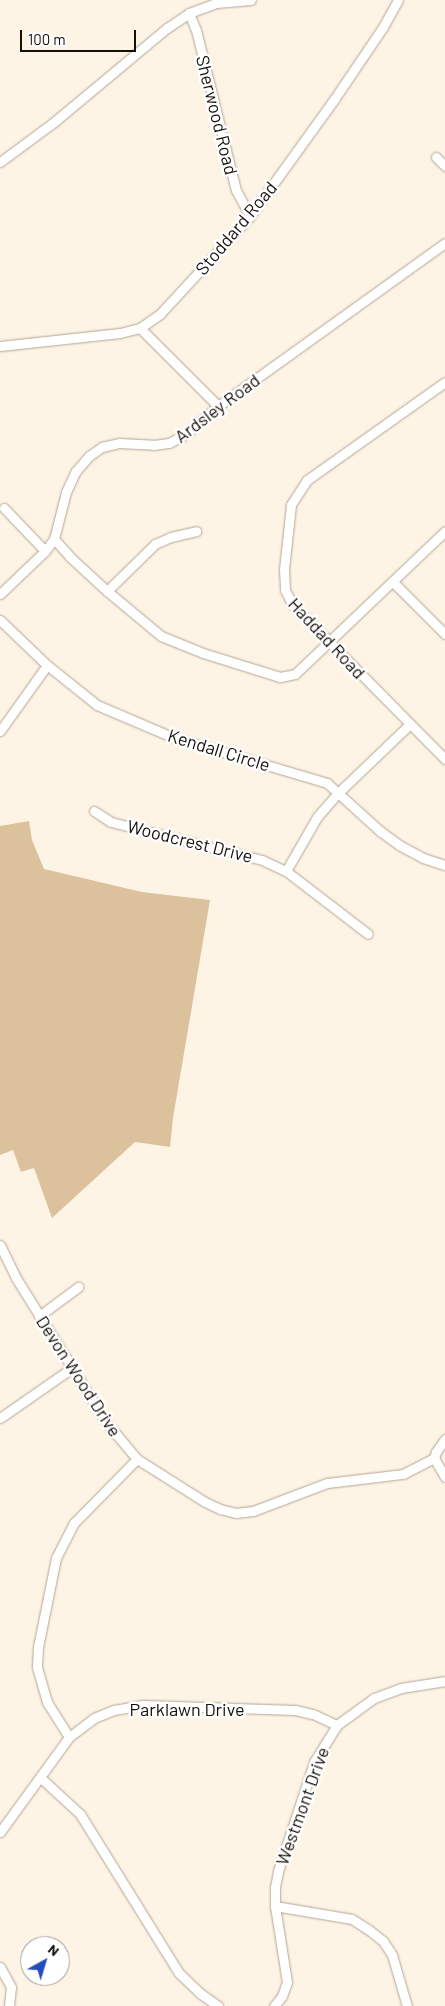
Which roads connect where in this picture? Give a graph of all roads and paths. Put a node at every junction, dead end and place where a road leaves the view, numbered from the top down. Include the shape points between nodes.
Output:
1 (251, 0) edge
2 (398, 0) edge
3 (189, 13) junction
4 (436, 157) dead end
5 (0, 162) edge
6 (445, 166) edge
7 (250, 216) junction
8 (445, 243) edge
9 (140, 328) junction
10 (0, 346) edge
11 (445, 382) edge
12 (218, 406) junction
13 (4, 508) dead end
14 (196, 530) dead end
15 (445, 531) edge
16 (54, 539) junction
17 (45, 551) junction
18 (393, 582) junction
19 (107, 591) junction
20 (0, 594) edge
21 (0, 620) edge
22 (445, 634) edge
23 (329, 643) junction
24 (47, 665) junction
25 (410, 724) junction
26 (0, 731) edge
27 (445, 759) edge
28 (339, 792) junction
29 (94, 811) dead end
30 (445, 865) edge
31 (286, 871) junction
32 (368, 934) dead end
33 (0, 1245) edge
34 (78, 1287) dead end
35 (39, 1316) junction
36 (72, 1368) junction
37 (0, 1418) edge
38 (445, 1438) edge
39 (138, 1458) junction
40 (434, 1458) junction
41 (445, 1477) edge
42 (445, 1681) edge
43 (337, 1725) junction
44 (69, 1737) junction
45 (41, 1778) junction
46 (0, 1832) edge
47 (275, 1906) junction
48 (0, 1966) edge
49 (9, 2006) edge
50 (218, 2006) edge
51 (274, 2006) edge
52 (407, 2006) edge

1 - 3 street via 216,3
2 - 7 street, Stoddard Road via 335,98
3 - 5 street
3 - 7 street, Sherwood Road via 236,190
4 - 6 street
7 - 9 street, Stoddard Road via 160,314
8 - 12 street, Ardsley Road
9 - 10 street, Stoddard Road via 102,336
9 - 12 street
11 - 23 street, Haddad Road via 307,480 291,505 285,590 292,604
12 - 16 street, Ardsley Road via 186,434 169,444 119,443 102,447 89,456 76,471 66,492
13 - 17 street
14 - 19 street via 155,544
15 - 18 street
16 - 17 street, Ardsley Road
16 - 19 street
17 - 20 street, Ardsley Road
18 - 22 street
18 - 23 street
19 - 23 street via 160,636 280,677 295,674
21 - 24 street, Kendall Circle
23 - 25 street, Haddad Road
24 - 26 street
24 - 28 street, Kendall Circle via 97,705 134,722 172,737 327,783
25 - 27 street, Haddad Road
25 - 28 street
28 - 30 street, Kendall Circle via 399,845
28 - 31 street via 311,824
29 - 31 street, Woodcrest Drive via 111,822 252,857
31 - 32 street, Woodcrest Drive
33 - 35 street, Devon Wood Drive
34 - 35 street
35 - 36 street, Devon Wood Drive
36 - 37 street
36 - 39 street, Devon Wood Drive via 106,1422
38 - 40 street
39 - 40 street, Devon Wood Drive via 205,1502 220,1510 236,1513 260,1509 327,1484 403,1474
39 - 44 street via 74,1524 56,1558 37,1666 47,1702
40 - 41 street
42 - 43 street, Westmont Drive via 400,1688 374,1698
43 - 44 street, Parklawn Drive via 295,1710 143,1705 114,1710 94,1718
43 - 47 street, Westmont Drive via 314,1762 304,1790 278,1871
44 - 45 street, Parklawn Drive
45 - 46 street, Parklawn Drive
45 - 50 street via 80,1814 179,1973
47 - 51 street, Westmont Drive via 287,1982
47 - 52 street via 352,1919 369,1930 383,1941 392,1955
48 - 49 street via 11,1987

